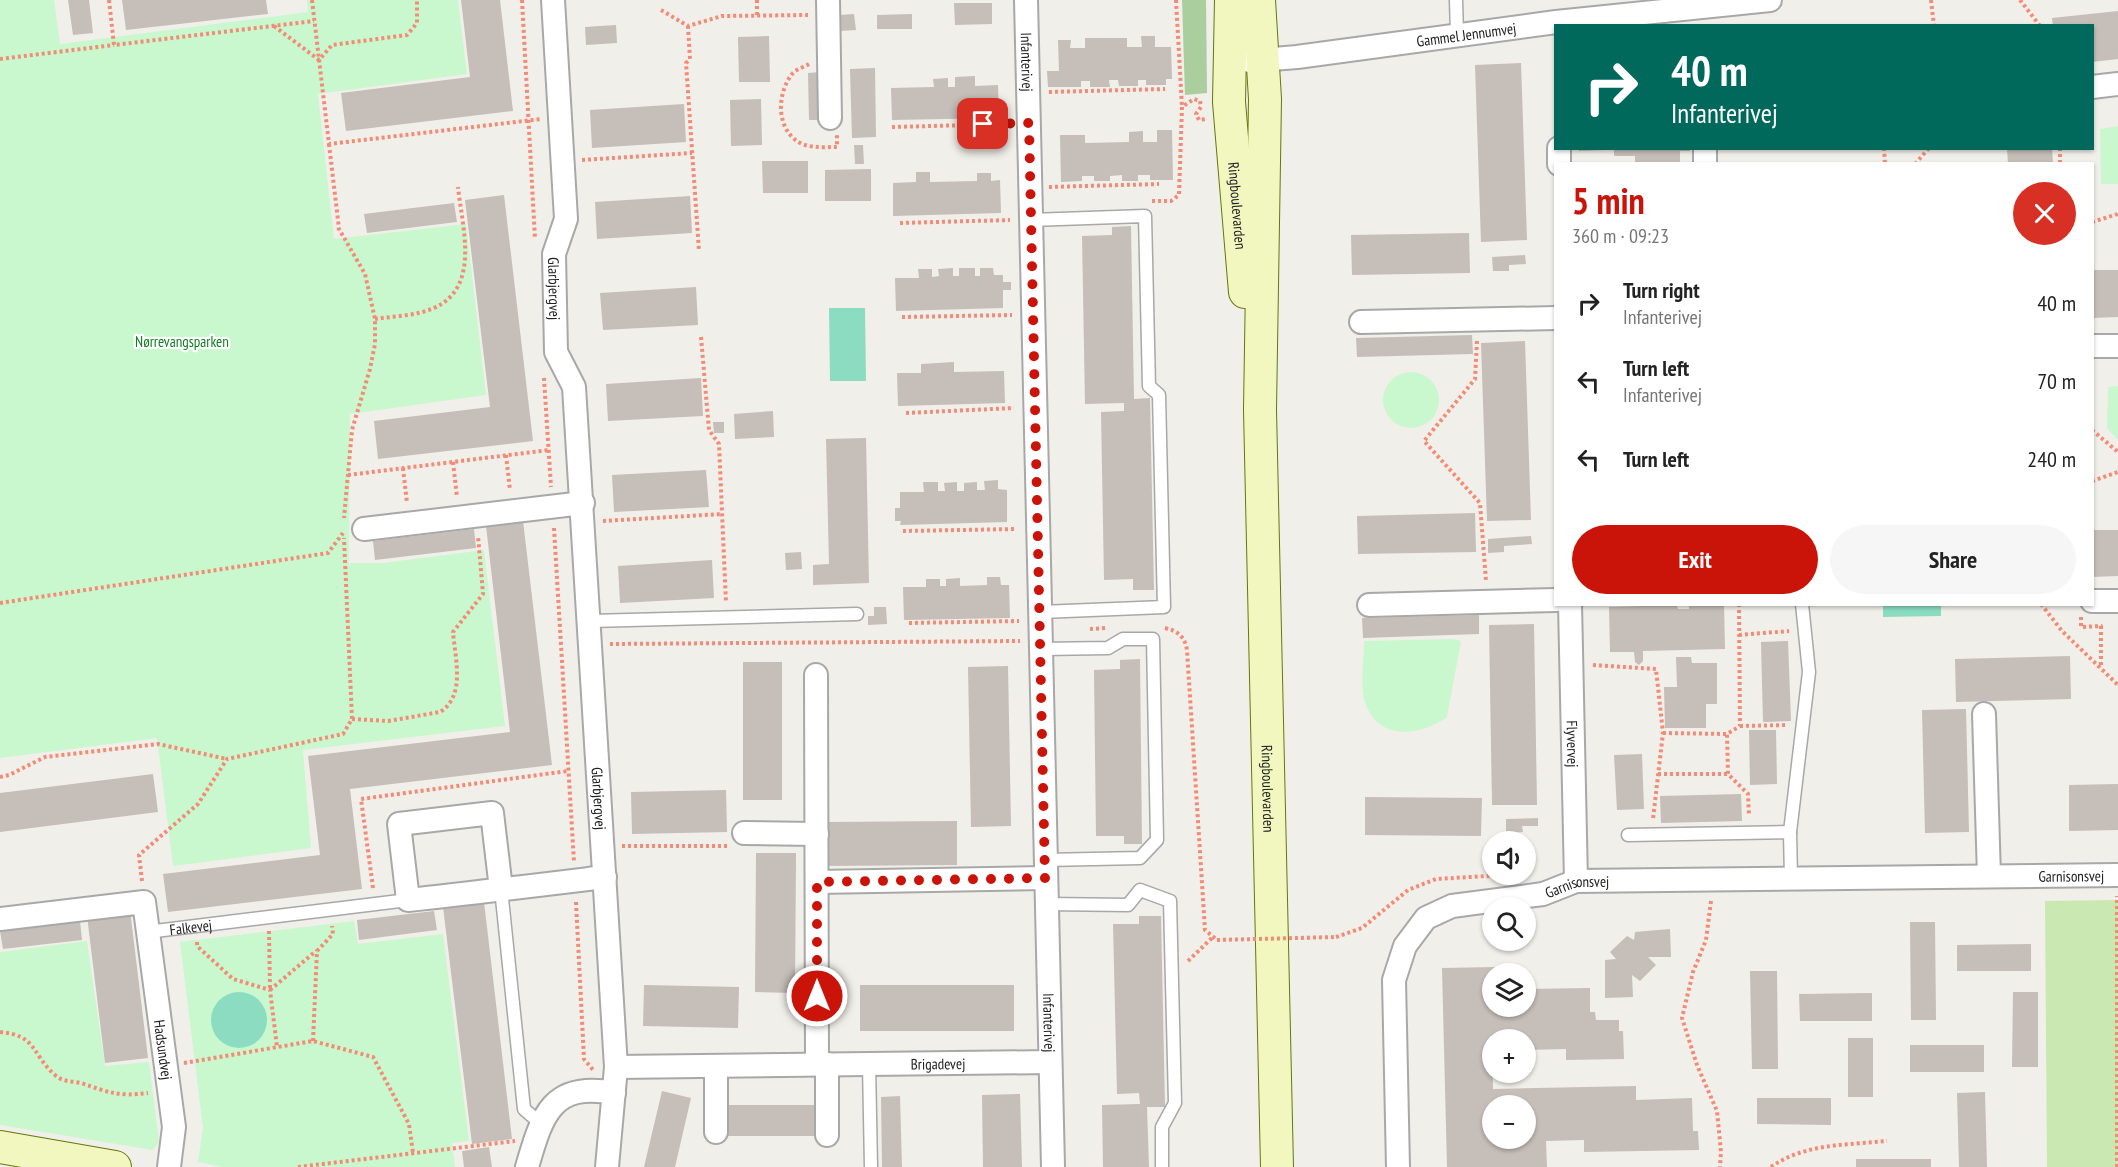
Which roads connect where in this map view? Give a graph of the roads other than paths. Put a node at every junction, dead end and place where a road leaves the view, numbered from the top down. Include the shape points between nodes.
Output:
1 (553, 0) edge
2 (1026, 0) edge
3 (1231, 0) edge
4 (1259, 0) edge
5 (1456, 0) edge
6 (1770, 0) edge
7 (828, 7) edge
8 (1701, 16) edge
9 (1554, 24) edge
10 (1556, 24) edge
11 (1456, 35) junction
12 (1230, 61) junction
13 (1262, 61) junction
14 (2118, 84) edge
15 (2094, 87) edge
16 (830, 118) dead end
17 (1031, 220) junction
18 (1554, 318) edge
19 (1361, 322) dead end
20 (2094, 346) edge
21 (2118, 346) edge
22 (1260, 410) junction
23 (583, 513) junction
24 (354, 530) road end
25 (1554, 600) edge
26 (2118, 601) edge
27 (1369, 605) dead end
28 (1570, 606) edge
29 (1802, 606) edge
30 (2087, 608) edge
31 (856, 614) dead end
32 (590, 621) junction
33 (1041, 630) junction
34 (816, 675) dead end
35 (1984, 714) dead end
36 (1790, 832) junction
37 (744, 833) road end
38 (817, 834) junction
39 (1628, 835) dead end
40 (1045, 869) junction
41 (2117, 875) edge
42 (605, 876) junction
43 (1989, 876) junction
44 (1791, 879) junction
45 (1576, 881) junction
46 (817, 882) junction
47 (501, 889) junction
48 (408, 900) junction
49 (1046, 904) junction
50 (0, 919) edge
51 (147, 932) junction
52 (1049, 1062) junction
53 (822, 1064) junction
54 (868, 1064) junction
55 (716, 1065) junction
56 (616, 1066) junction
57 (614, 1093) junction
58 (540, 1123) junction
59 (716, 1132) dead end
60 (827, 1135) dead end
61 (0, 1147) edge
62 (530, 1157) edge
63 (115, 1167) edge
64 (169, 1167) edge
65 (607, 1167) edge
66 (871, 1167) edge
67 (1053, 1167) edge
68 (1162, 1167) edge
69 (1277, 1167) edge
70 (1398, 1167) edge

1 - 23 street, Glarbjergvej via 566,219 554,254 556,352 574,387
2 - 17 street, Infanterivej
3 - 12 main road, Ringboulevarden
4 - 13 main road, Ringboulevarden
5 - 11 lane
6 - 8 street, Gammel Jennumvej
7 - 16 street
8 - 10 street, Gammel Jennumvej
9 - 11 street, Gammel Jennumvej
11 - 13 street, Gammel Jennumvej
12 - 13 street, Gammel Jennumvej
12 - 22 main road, Ringboulevarden via 1229,102 1250,343
13 - 22 main road, Ringboulevarden via 1265,99
14 - 15 street
17 - 33 street, Infanterivej
17 - 33 lane via 1145,216 1149,386 1159,395 1162,513 1164,607
18 - 19 street
20 - 21 street
22 - 69 main road, Ringboulevarden
23 - 24 street via 552,507
23 - 32 street, Glarbjergvej
25 - 27 street
26 - 30 street
28 - 45 street, Flyvervej
29 - 36 lane via 1809,672
31 - 32 lane
32 - 42 street, Glarbjergvej
33 - 40 street, Infanterivej
33 - 40 lane via 1108,648 1123,639 1154,639 1157,840 1140,858
34 - 38 street
35 - 43 street
36 - 39 lane
36 - 44 lane
37 - 38 street
38 - 46 street
40 - 46 street
40 - 49 street, Infanterivej
41 - 43 street, Garnisonsvej
42 - 47 street, Falkevej
42 - 56 street, Glarbjergvej
43 - 44 street, Garnisonsvej
44 - 45 street, Garnisonsvej
45 - 70 street, Garnisonsvej via 1543,894 1452,906 1426,918 1405,946 1394,980
46 - 53 street
47 - 48 street, Falkevej
47 - 48 street via 492,813 399,824
47 - 58 lane via 524,1110
48 - 51 lane, Falkevej
49 - 52 street, Infanterivej
49 - 68 lane via 1128,905 1140,890 1170,901 1175,1103 1162,1127
50 - 51 street, Falkevej via 144,902
51 - 64 street, Hadsundvej via 174,1127
52 - 54 street, Brigadevej
52 - 67 street, Infanterivej
53 - 54 street, Brigadevej
53 - 55 street, Brigadevej
53 - 60 street
54 - 66 lane
55 - 56 street, Brigadevej
55 - 59 street
56 - 57 street, Glarbjergvej
57 - 58 street via 589,1089 570,1093
57 - 65 street, Glarbjergvej
58 - 62 street
61 - 63 main road

